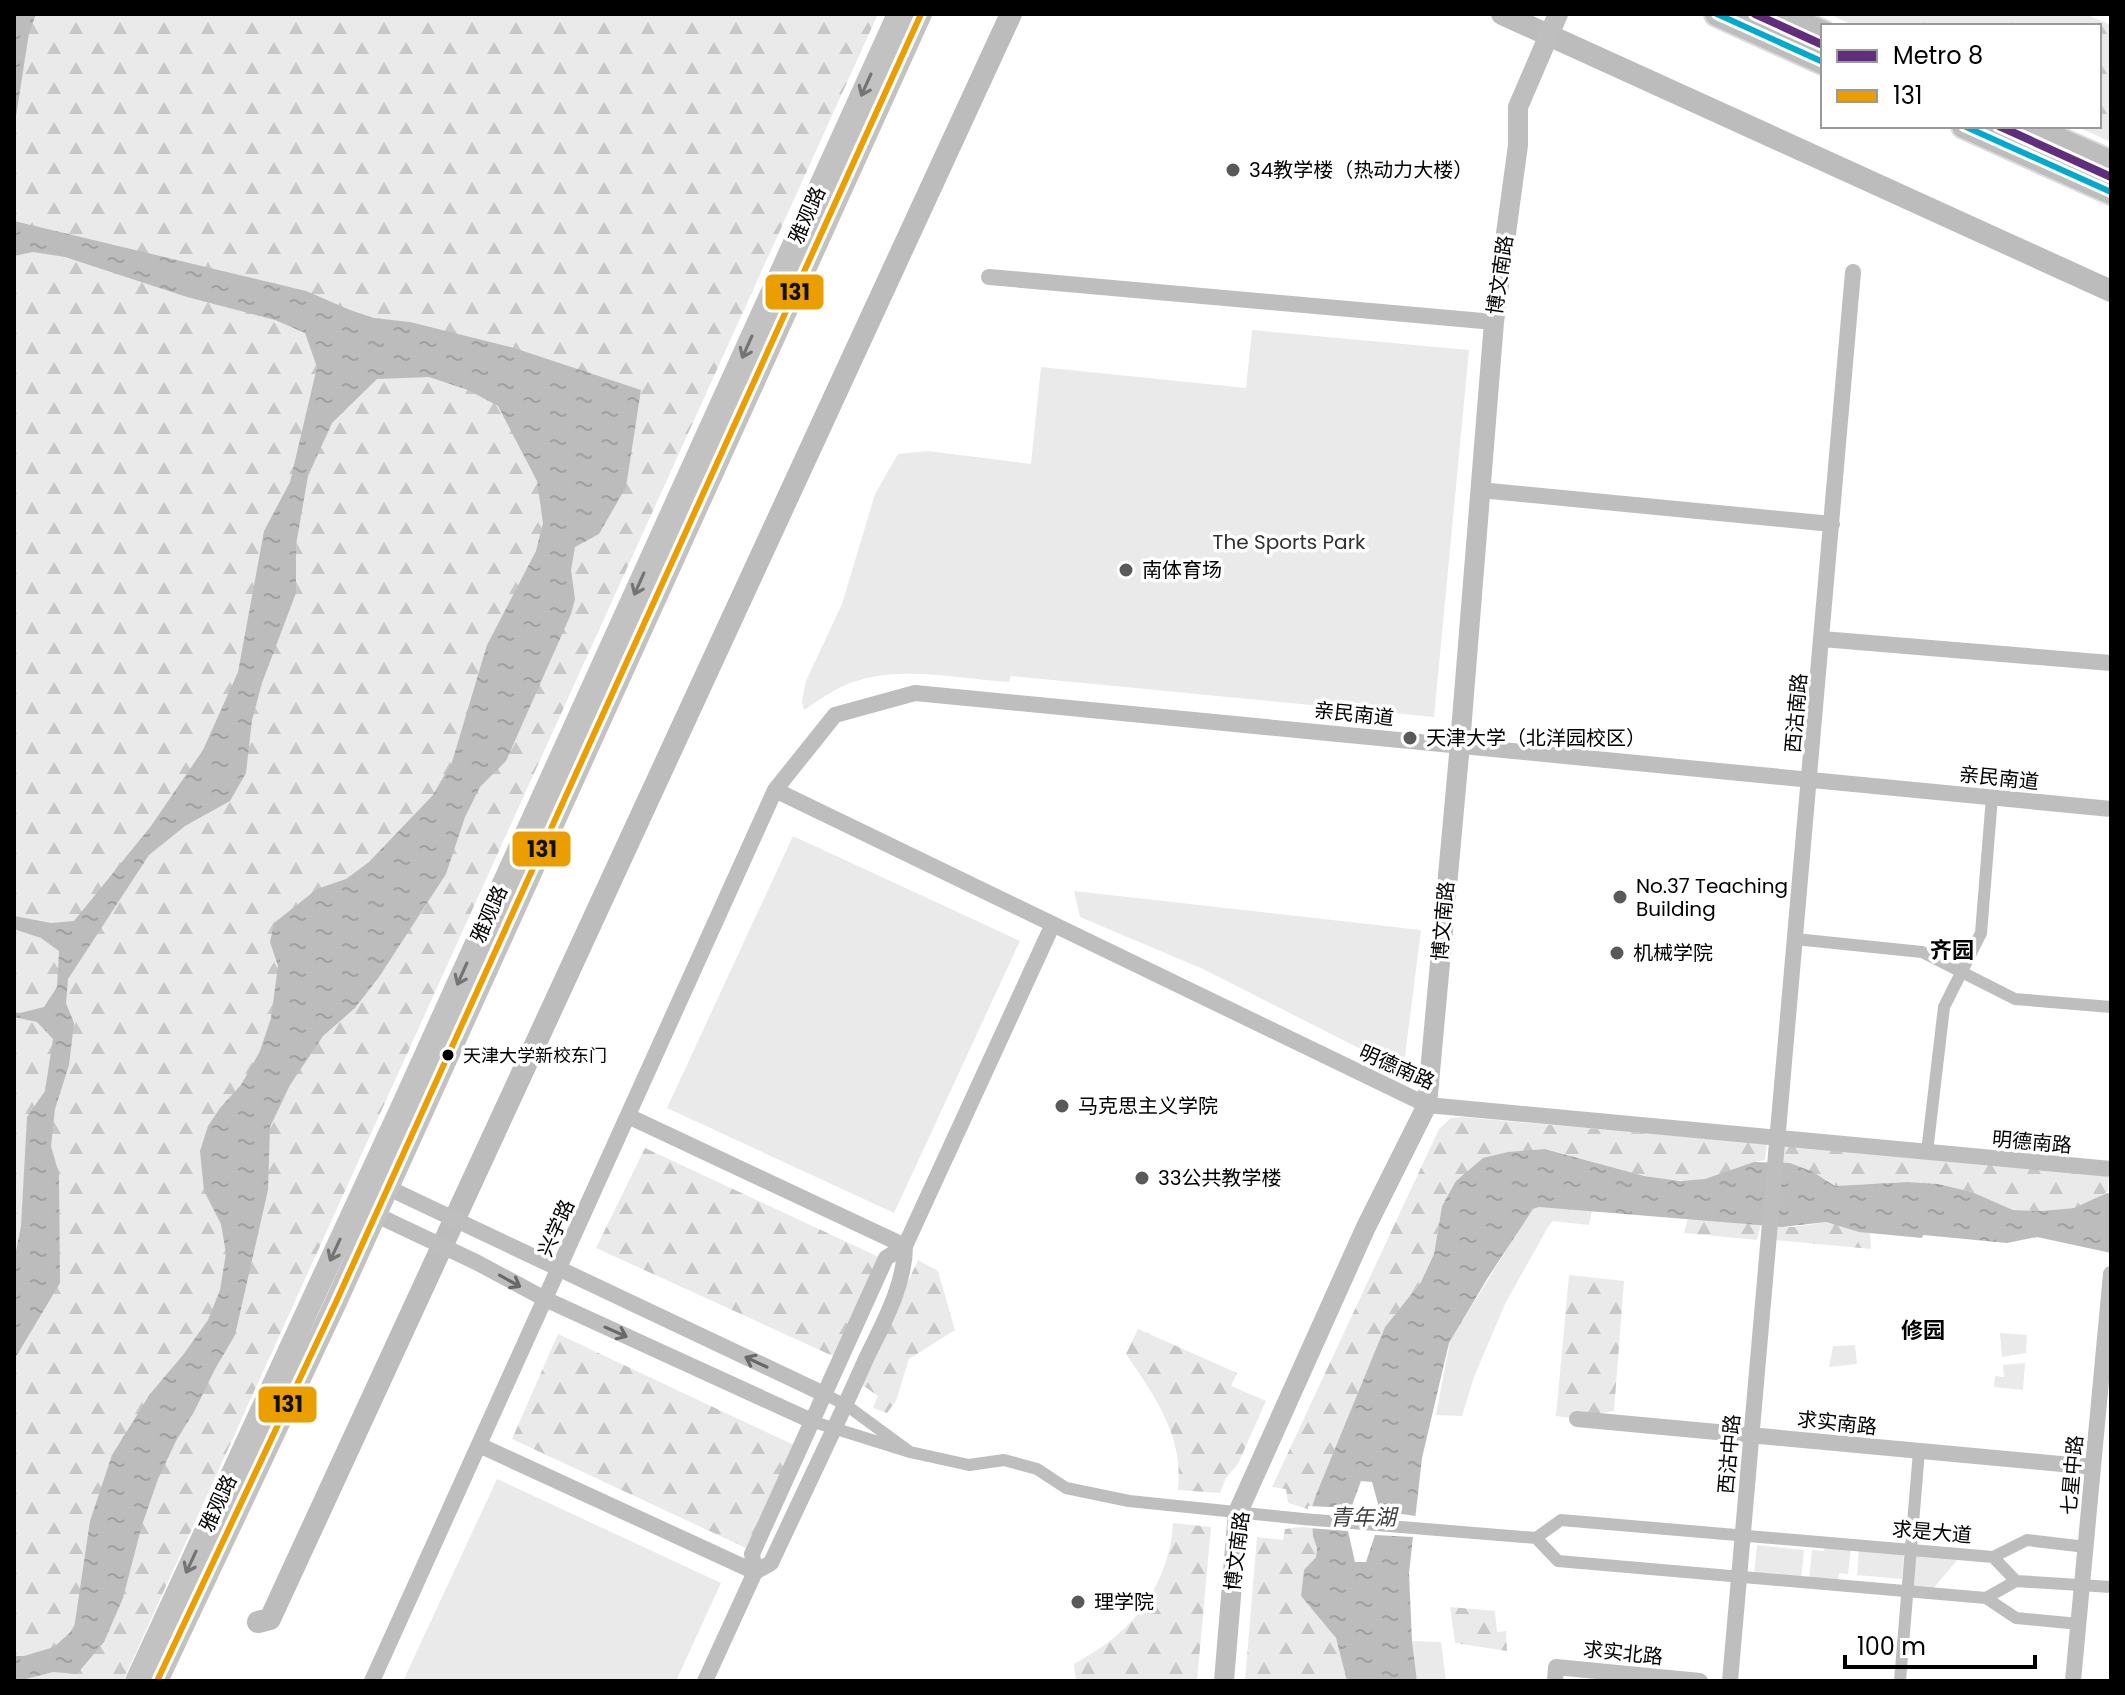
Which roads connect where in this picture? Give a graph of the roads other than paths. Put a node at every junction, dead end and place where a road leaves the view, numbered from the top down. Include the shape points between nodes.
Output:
1 (898, 14) edge
2 (921, 14) edge
3 (1558, 14) edge
4 (1571, 14) edge
5 (1717, 14) edge
6 (1780, 14) edge
7 (1821, 32) edge
8 (1821, 61) edge
9 (1541, 67) junction
10 (1968, 128) edge
11 (2032, 128) edge
12 (2111, 163) edge
13 (2111, 192) edge
14 (1853, 272) dead end
15 (989, 277) dead end
16 (1494, 322) junction
17 (1480, 490) junction
18 (1832, 524) junction
19 (1822, 639) junction
20 (2111, 663) edge
21 (1460, 744) junction
22 (1810, 779) junction
23 (775, 790) junction
24 (1992, 797) junction
25 (2111, 809) edge
26 (1053, 924) junction
27 (1795, 939) junction
28 (1962, 972) junction
29 (2111, 1007) edge
30 (1427, 1105) junction
31 (628, 1116) junction
32 (1776, 1138) junction
33 (1927, 1152) junction
34 (1776, 1156) joint
35 (2111, 1169) edge
36 (377, 1183) junction
37 (366, 1210) junction
38 (905, 1246) junction
39 (560, 1268) junction
40 (2111, 1274) edge
41 (545, 1299) junction
42 (826, 1395) junction
43 (2105, 1396) edge
44 (846, 1405) junction
45 (1577, 1419) dead end
46 (814, 1422) junction
47 (835, 1429) junction
48 (1751, 1434) junction
49 (479, 1445) junction
50 (1919, 1451) junction
51 (910, 1452) junction
52 (2093, 1467) junction
53 (1238, 1512) junction
54 (1742, 1536) junction
55 (1536, 1538) junction
56 (2086, 1547) junction
57 (1910, 1550) junction
58 (1993, 1557) junction
59 (755, 1572) junction
60 (1739, 1577) junction
61 (2016, 1581) junction
62 (2082, 1584) junction
63 (2109, 1585) edge
64 (1908, 1591) junction
65 (1986, 1598) junction
66 (2079, 1624) junction
67 (136, 1681) edge
68 (157, 1681) edge
69 (372, 1681) edge
70 (705, 1681) edge
71 (1224, 1681) edge
72 (1555, 1681) edge
73 (1700, 1681) edge
74 (1730, 1681) edge
75 (1900, 1681) edge
76 (2073, 1681) edge

1 -> 36 main road, 雅观路
2 - 36 main road, 雅观路
3 - 9 street, 博文南路
4 - 9 street, 博文南路
5 - 8 main road
6 - 7 main road
9 - 16 street, 博文南路 via 1518,107 1518,145
10 - 13 main road
11 - 12 main road
14 - 18 street, 西沽南路
15 - 16 street
16 - 17 street, 博文南路
17 - 18 street
17 - 21 street, 博文南路
18 - 19 street, 西沽南路
19 - 20 street
19 - 22 street, 西沽南路
21 - 22 street, 亲民南道
21 - 23 street, 亲民南道 via 915,693 835,715
21 - 30 street, 博文南路
22 - 24 street, 亲民南道
22 - 27 street, 西沽南路
23 - 26 street, 明德南路
23 - 31 street, 兴学路
24 - 25 street, 亲民南道
24 - 28 street via 1981,933
26 - 30 street, 明德南路
26 - 38 street
27 - 28 street via 1922,952
27 - 32 street, 西沽南路
28 - 29 street via 2015,999
28 - 33 street via 1944,1007
30 - 32 street, 明德南路
30 - 53 street, 博文南路
31 - 38 street
31 - 39 street, 兴学路
32 - 33 street, 明德南路
32 - 34 street, 西沽南路
33 - 35 street, 明德南路
34 - 48 street, 西沽中路
36 - 37 main road, 雅观路
36 - 39 street
37 -> 41 street
37 -> 67 main road, 雅观路
37 - 68 main road, 雅观路
38 - 42 street via 886,1258
38 - 44 street via 905,1267
39 - 41 street, 兴学路
42 -> 39 street
40 - 43 street, 七星中路
41 -> 46 street
41 - 49 street, 兴学路
42 - 44 street
42 - 46 street
43 - 52 street, 七星中路
44 - 47 street
44 - 51 street
45 - 48 street, 求实南路
46 - 47 street
46 - 59 street via 752,1554
47 - 51 street
47 - 59 street via 771,1563
48 - 50 street, 求实南路
48 - 54 street, 西沽中路
49 - 59 street
49 - 69 street, 兴学路
50 - 52 street, 求实南路
50 - 57 street
51 - 53 street via 969,1465 1004,1460 1037,1469 1066,1488 1129,1501
52 - 56 street, 七星中路
53 - 55 street
53 - 71 street, 博文南路
54 - 55 street, 求是大道 via 1561,1520
54 - 57 street, 求是大道
54 - 60 street, 西沽中路
55 - 60 street via 1558,1561
56 - 58 street via 2027,1540
56 - 62 street, 七星中路
57 - 58 street, 求是大道
57 - 64 street
58 - 61 street, 求是大道
59 - 70 street
60 - 64 street
60 - 74 street, 西沽中路
61 - 62 street
61 - 65 street
62 - 63 street
62 - 66 street, 七星中路
64 - 65 street
64 - 75 street
65 - 66 street via 2016,1618
66 - 76 street, 七星中路
72 - 73 street, 求实北路 via 1556,1667

